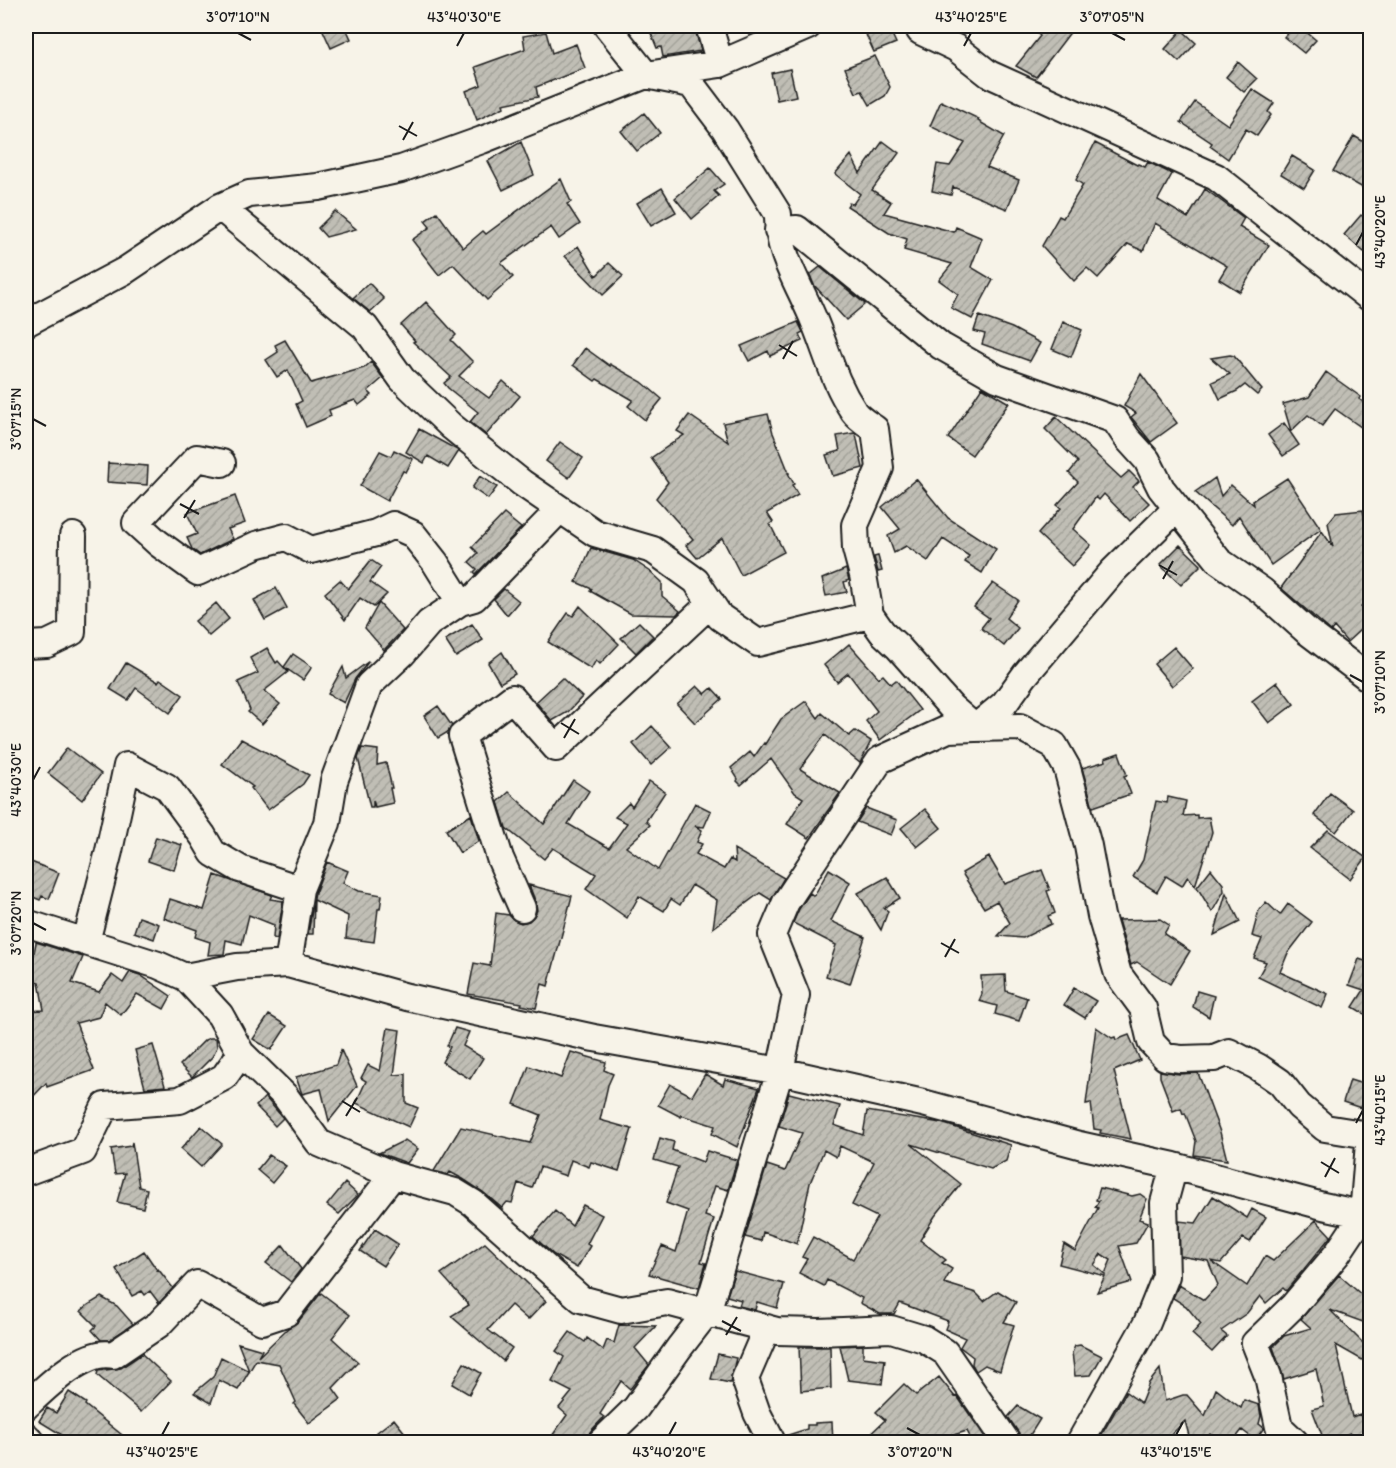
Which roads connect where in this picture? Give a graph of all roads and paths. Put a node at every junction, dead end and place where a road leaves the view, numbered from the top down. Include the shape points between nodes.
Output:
1 (607, 26) edge
2 (709, 26) edge
3 (808, 26) edge
4 (921, 26) edge
5 (720, 64) junction
6 (646, 75) junction
7 (220, 207) junction
8 (778, 230) junction
9 (1371, 298) edge
10 (26, 323) edge
11 (222, 463) dead end
12 (1177, 508) junction
13 (560, 509) junction
14 (73, 536) dead end
15 (460, 602) junction
16 (711, 603) junction
17 (870, 615) junction
18 (26, 645) edge
19 (1371, 679) edge
20 (975, 728) junction
21 (300, 888) junction
22 (522, 908) dead end
23 (26, 923) edge
24 (86, 942) junction
25 (288, 964) junction
26 (185, 977) junction
27 (242, 1053) junction
28 (780, 1071) junction
29 (1370, 1133) edge
30 (1174, 1166) junction
31 (26, 1172) edge
32 (393, 1175) junction
33 (1367, 1216) edge
34 (707, 1312) junction
35 (767, 1328) junction
36 (26, 1406) edge
37 (26, 1436) edge
38 (32, 1443) edge
39 (601, 1443) edge
40 (772, 1443) edge
41 (1007, 1443) edge
42 (1080, 1443) edge
43 (1295, 1443) edge

1 - 6 street
2 - 5 street
3 - 5 street
4 - 9 street via 920,31 956,48 989,74 1216,177
5 - 6 street
6 - 7 street via 401,169 318,186 249,194
6 - 8 street via 691,84 778,214
7 - 10 street via 126,270
7 - 13 street via 365,327 402,379 451,426
8 - 12 street via 797,228 941,346 997,378 1115,420 1148,460 1161,488
8 - 17 street via 792,277 815,322 834,377 856,414 876,429 880,468 855,525
11 - 15 street via 197,459 136,523 198,572 256,545 286,537 311,550 393,525 413,534
12 - 19 street via 1219,561
12 - 20 street via 1113,571 1004,704
13 - 15 street via 474,598
13 - 16 street via 595,533 654,550 696,581
14 - 18 street via 72,632 47,644
15 - 21 street via 429,623 369,685 334,781 327,824
16 - 17 street via 720,616 758,643
16 - 22 street via 556,748 512,698 462,736 500,858
17 - 20 street via 951,707
20 - 28 street via 948,729 880,760 786,902 772,935 796,995
20 - 29 street via 1020,727 1054,745 1067,768 1118,974 1143,1008 1151,1042 1165,1057 1214,1058 1229,1052 1280,1082 1299,1106 1325,1128
21 - 24 street via 240,869 213,853 168,787 127,766
21 - 25 street
23 - 24 street
24 - 26 street
25 - 26 street via 237,967
25 - 28 street via 406,997 572,1034
26 - 27 street via 220,1015
27 - 31 street via 224,1077 180,1100 105,1106 83,1151
27 - 32 street via 285,1096 319,1143
28 - 30 street
28 - 34 street
29 - 33 street
30 - 33 street
30 - 42 street via 1164,1203 1166,1276 1147,1323
32 - 34 street via 455,1192 473,1203 581,1299 621,1310 667,1302
32 - 36 street via 286,1313 262,1321 196,1284 159,1324 113,1355 105,1353 67,1369
33 - 43 street via 1302,1296 1255,1343 1268,1376 1279,1427
34 - 35 street
34 - 39 street via 636,1408
35 - 40 street via 745,1379
35 - 41 street via 819,1332 891,1329 924,1339 945,1352
37 - 38 street

